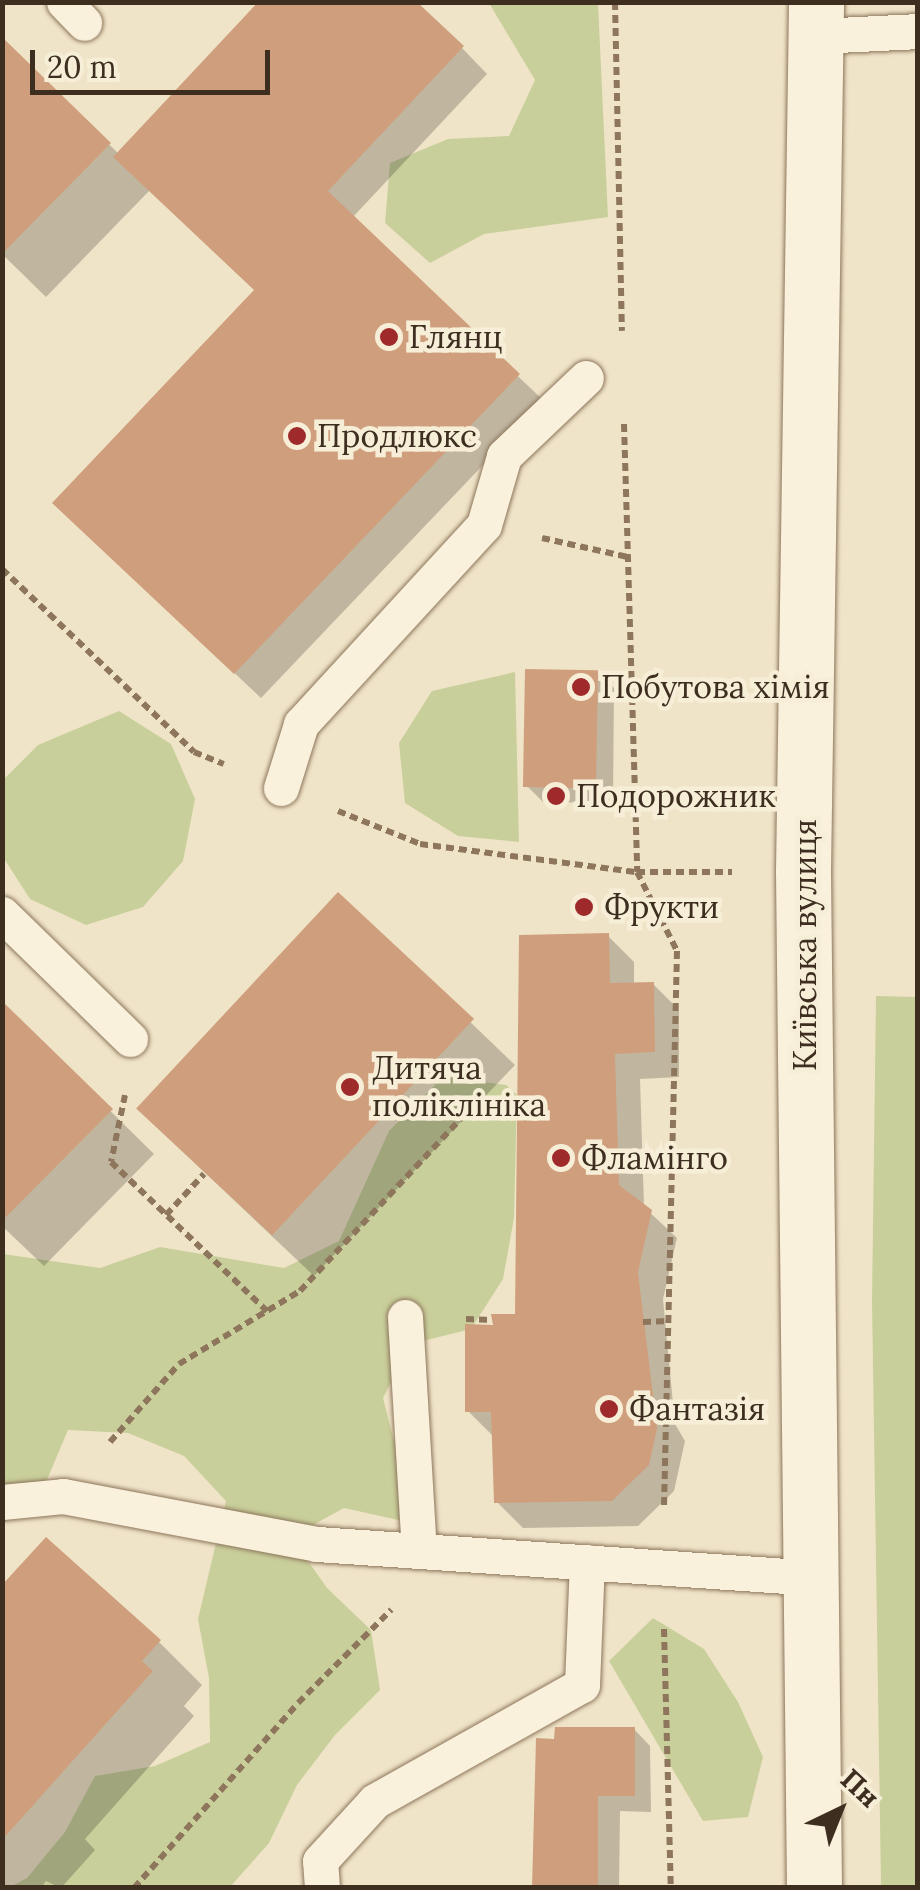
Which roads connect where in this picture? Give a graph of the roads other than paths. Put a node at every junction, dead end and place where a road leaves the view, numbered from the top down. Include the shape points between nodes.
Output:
1 (816, 19) edge
2 (918, 32) edge
3 (586, 378) dead end
4 (281, 788) road end
5 (2, 914) edge
6 (130, 1039) road end
7 (405, 1317) dead end
8 (2, 1502) edge
9 (434, 1552) junction
10 (587, 1562) junction
11 (810, 1578) junction
12 (322, 1888) edge
13 (814, 1888) edge

1 - 2 lane
1 - 11 main road, Київська вулиця via 803,872
3 - 4 lane via 504,456 484,525 301,724
5 - 6 lane
7 - 9 lane
8 - 9 lane via 63,1496 317,1544
9 - 10 lane
10 - 11 lane
10 - 12 lane via 582,1684 374,1801 320,1861
11 - 13 main road, Київська вулиця

